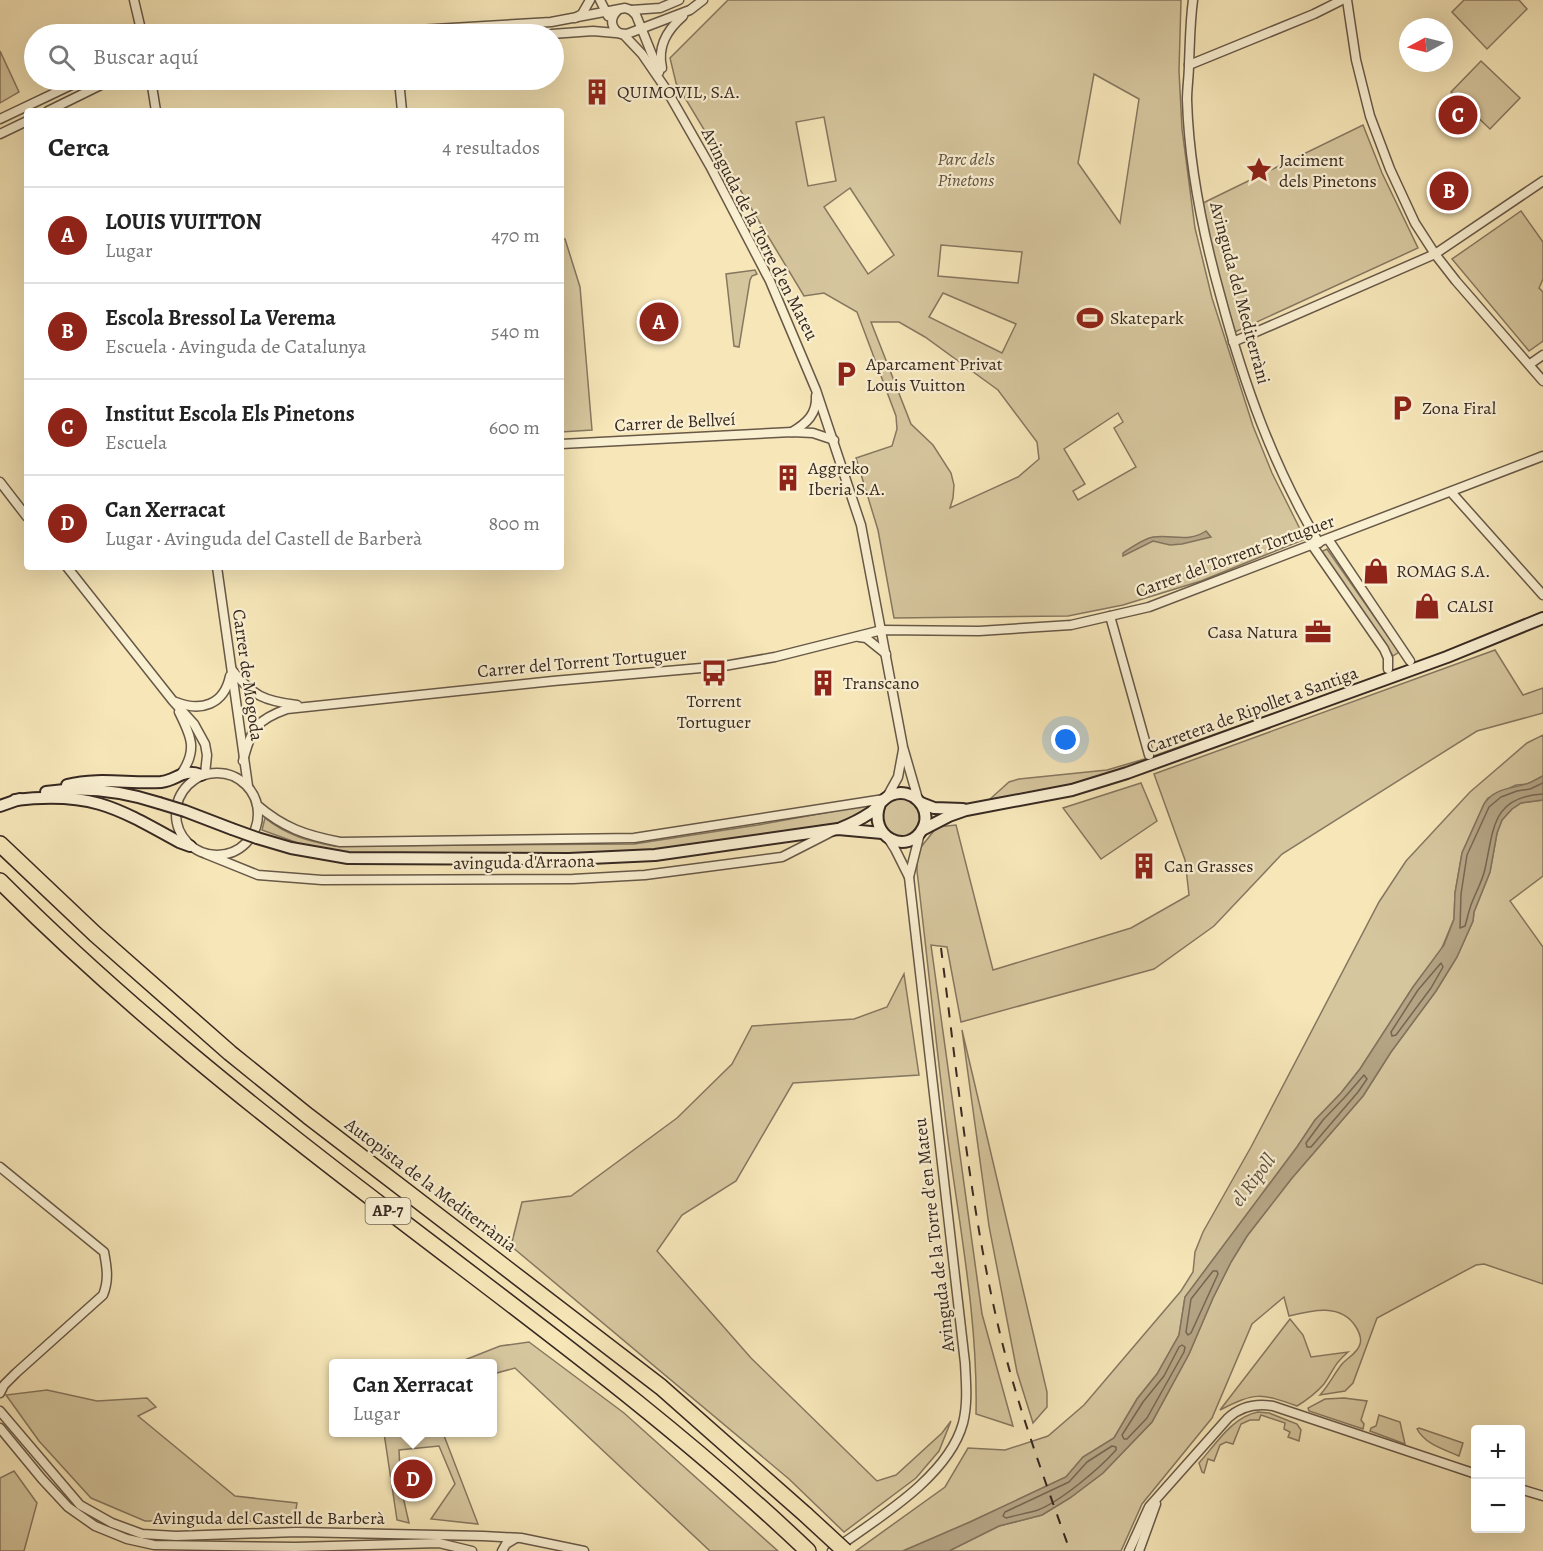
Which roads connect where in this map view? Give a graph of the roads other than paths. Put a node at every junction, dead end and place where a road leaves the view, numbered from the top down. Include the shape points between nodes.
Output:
1 (134, 0) edge
2 (590, 0) edge
3 (600, 0) edge
4 (618, 0) edge
5 (679, 0) edge
6 (703, 0) edge
7 (1193, 0) edge
8 (1342, 0) edge
9 (1347, 0) edge
10 (630, 10) junction
11 (690, 10) junction
12 (617, 11) junction
13 (606, 13) junction
14 (637, 18) junction
15 (572, 19) junction
16 (140, 24) edge
17 (498, 24) edge
18 (612, 25) junction
19 (642, 30) junction
20 (564, 33) edge
21 (625, 34) junction
22 (1189, 65) junction
23 (666, 89) junction
24 (61, 90) edge
25 (91, 90) edge
26 (153, 90) edge
27 (400, 90) edge
28 (54, 108) edge
29 (156, 108) edge
30 (402, 108) edge
31 (0, 119) edge
32 (24, 122) edge
33 (0, 134) edge
34 (1543, 181) edge
35 (1435, 254) junction
36 (1233, 342) junction
37 (1543, 355) edge
38 (1530, 364) junction
39 (1543, 381) edge
40 (816, 390) junction
41 (792, 432) junction
42 (834, 440) junction
43 (564, 444) edge
44 (1543, 456) edge
45 (0, 482) edge
46 (1451, 492) junction
47 (24, 513) edge
48 (1328, 539) junction
49 (1315, 544) junction
50 (69, 570) edge
51 (217, 570) edge
52 (1543, 594) edge
53 (1110, 616) junction
54 (1543, 618) edge
55 (882, 630) junction
56 (856, 637) junction
57 (886, 654) junction
58 (1410, 661) dead end
59 (1388, 669) dead end
60 (231, 670) junction
61 (173, 701) junction
62 (309, 706) junction
63 (903, 747) junction
64 (1149, 755) dead end
65 (243, 761) junction
66 (181, 774) junction
67 (203, 775) junction
68 (248, 786) junction
69 (44, 793) junction
70 (15, 800) junction
71 (884, 800) junction
72 (920, 801) junction
73 (257, 805) junction
74 (0, 806) edge
75 (966, 810) junction
76 (838, 829) junction
77 (921, 832) junction
78 (885, 836) junction
79 (0, 844) edge
80 (190, 846) junction
81 (206, 854) junction
82 (909, 877) junction
83 (0, 880) edge
84 (0, 1167) edge
85 (0, 1393) edge
86 (0, 1411) edge
87 (0, 1428) edge
88 (1471, 1472) edge
89 (1168, 1486) junction
90 (1525, 1490) edge
91 (1543, 1496) edge
92 (517, 1538) junction
93 (530, 1541) junction
94 (846, 1546) edge
95 (472, 1551) edge
96 (502, 1551) edge
97 (537, 1551) edge
98 (584, 1551) edge
99 (808, 1551) edge
100 (832, 1551) edge
101 (1129, 1551) edge
102 (1139, 1551) edge

1 - 16 street
2 - 15 street via 582,14
3 - 13 street
4 - 10 street
5 - 10 street via 660,8
6 - 11 street
7 - 22 street, Avinguda del Mediterràni
8 - 22 street
9 - 35 street via 1370,116 1415,223
10 - 12 street
10 - 14 street
11 - 19 street
11 - 23 street via 673,25 662,44 660,63
12 - 13 street
12 - 18 street
13 - 15 street
13 - 18 street
14 - 19 street, Avinguda de la Torre d'en Mateu
14 - 21 street via 636,29
15 - 17 street
18 - 21 street via 615,31
19 - 21 street
19 - 23 street, Avinguda de la Torre d'en Mateu
20 - 21 street
21 - 23 street, Avinguda de la Torre d'en Mateu
22 - 36 street, Avinguda del Mediterràni via 1187,99 1197,195
23 - 40 street, Avinguda de la Torre d'en Mateu via 770,281
24 - 31 street
25 - 28 street
26 - 29 street
27 - 30 street
32 - 33 street
34 - 35 street
35 - 36 street
35 - 38 street
36 - 49 street, Avinguda del Mediterràni via 1270,449
37 - 38 street
38 - 39 street
40 - 41 street via 816,406 810,418
40 - 42 street, Avinguda de la Torre d'en Mateu
41 - 42 street, Carrer de Bellveí
41 - 43 street, Carrer de Bellveí
42 - 55 street, Avinguda de la Torre d'en Mateu via 861,525
44 - 46 street, Carrer del Torrent Tortuguer
45 - 47 street
46 - 48 street, Carrer del Torrent Tortuguer
46 - 52 street
48 - 49 street, Carrer del Torrent Tortuguer
48 - 58 street
49 - 53 street, Carrer del Torrent Tortuguer via 1149,608
49 - 59 street, Avinguda del Mediterràni via 1384,649
50 - 61 street
51 - 60 street, Carrer de Mogoda
53 - 55 street, Carrer del Torrent Tortuguer via 1071,625 979,632
53 - 64 street
54 - 75 main road, Carretera de Ripollet a Santiga via 1438,660 1110,778 1066,792
55 - 56 street, Carrer del Torrent Tortuguer
55 - 57 street, Avinguda de la Torre d'en Mateu
56 - 57 street via 866,638
56 - 62 street, Carrer del Torrent Tortuguer via 724,666
57 - 63 street, Avinguda de la Torre d'en Mateu
60 - 61 street via 222,696 212,703 199,708
60 - 62 street, Carrer del Torrent Tortuguer via 246,688 267,700
60 - 65 street, Carrer de Mogoda
61 - 66 street via 191,735 190,755
61 - 67 street via 194,724 205,744
62 - 65 street, Carrer del Torrent Tortuguer via 268,716 248,740
63 - 71 street, Avinguda de la Torre d'en Mateu via 898,777
63 - 72 street, Avinguda de la Torre d'en Mateu
65 - 68 street, Carrer de Mogoda
66 - 67 main road
66 - 69 main road via 162,782 75,783
67 - 68 street via 230,775
67 - 80 street via 185,787 176,808 178,828
68 - 73 street
69 - 70 main road
69 - 76 main road, bridge via 72,789 127,794 301,851 348,858 655,855
70 - 74 main road
70 - 80 main road via 46,797 92,801 118,809
71 - 72 main road via 904,793
71 - 73 street, avinguda d'Arraona via 634,838 351,842 312,836 276,820
71 - 76 main road via 861,819
71 - 78 main road via 877,819
72 - 75 main road via 934,808
72 - 77 main road via 925,813
73 - 81 street via 255,829 248,841 221,855
75 - 77 main road
76 - 78 main road
76 - 81 street, avinguda d'Arraona via 782,857 645,875 573,879 322,880 258,876
77 - 78 main road via 903,842
77 - 82 street, Avinguda de la Torre d'en Mateu
78 - 82 street, Avinguda de la Torre d'en Mateu
79 - 94 highway, Autopista de la Mediterrània / AP-7, bridge via 230,1053 661,1387
80 - 81 street
82 - 94 street, Avinguda de la Torre d'en Mateu via 965,1363 966,1407 962,1426 943,1461
83 - 99 highway, AP-7 via 120,993 224,1082 620,1389 714,1466
84 - 85 street via 104,1252 108,1271 103,1295 16,1373
86 - 92 street, Avinguda del Castell de Barberà via 80,1504 112,1523 142,1534 296,1532
87 - 95 street, Avinguda del Castell de Barberà via 68,1507 95,1526 127,1539 154,1545 439,1544
88 - 89 street via 1273,1406 1258,1405 1233,1414
89 - 101 street via 1145,1514
89 - 102 street via 1155,1506
90 - 91 street
92 - 93 street, Avinguda del Castell de Barberà
92 - 96 street
93 - 97 street
93 - 98 street
94 - 100 street, Avinguda de la Torre d'en Mateu

